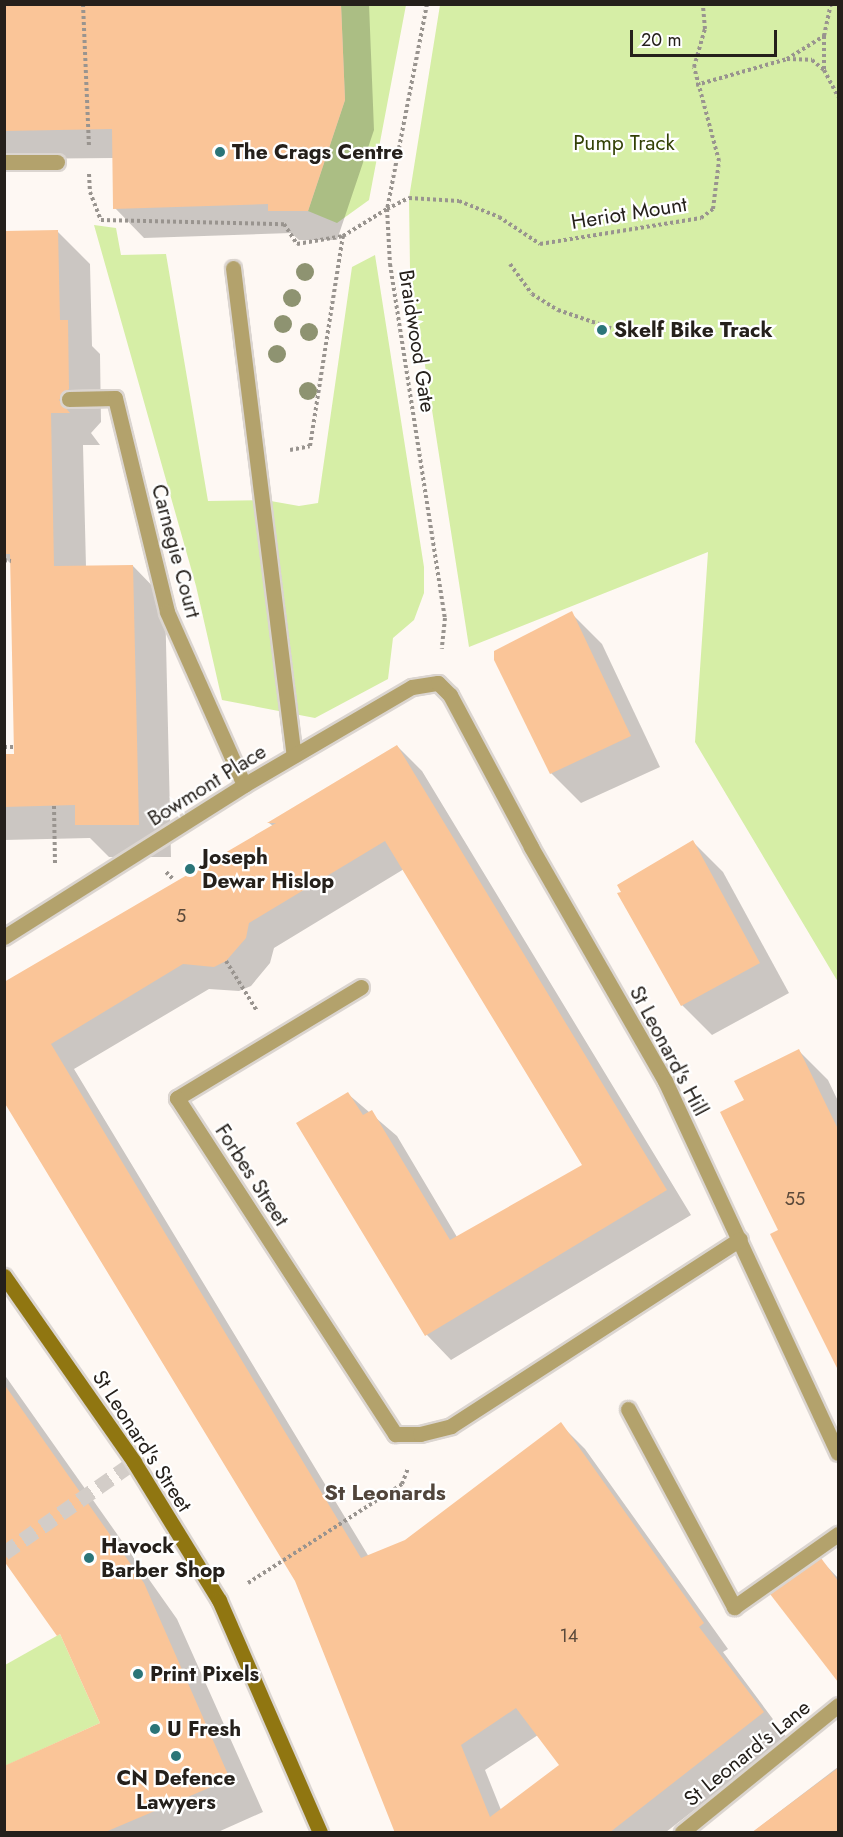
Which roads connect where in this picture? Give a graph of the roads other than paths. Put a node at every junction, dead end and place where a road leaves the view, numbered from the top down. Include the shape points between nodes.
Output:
1 (4, 162) edge
2 (57, 162) dead end
3 (233, 268) dead end
4 (69, 399) dead end
5 (438, 683) joint
6 (294, 755) junction
7 (244, 784) junction
8 (4, 937) edge
9 (361, 987) dead end
10 (740, 1239) junction
11 (4, 1276) edge
12 (628, 1409) dead end
13 (838, 1453) edge
14 (838, 1534) edge
15 (838, 1705) edge
16 (317, 1831) edge
17 (684, 1832) edge

1 - 2 street
3 - 6 street
4 - 7 street, Carnegie Court via 115,398 167,612
5 - 6 street, Bowmont Place via 412,687
5 - 10 street, St Leonard's Hill via 450,695 531,847 665,1081
6 - 7 street, Bowmont Place
7 - 8 street, Bowmont Place
9 - 10 street, Forbes Street via 177,1098 395,1434 420,1434 451,1426
10 - 13 street, St Leonard's Hill
11 - 16 street, St Leonard's Street via 134,1462 219,1600
12 - 14 street via 734,1607
15 - 17 street, St Leonard's Lane

